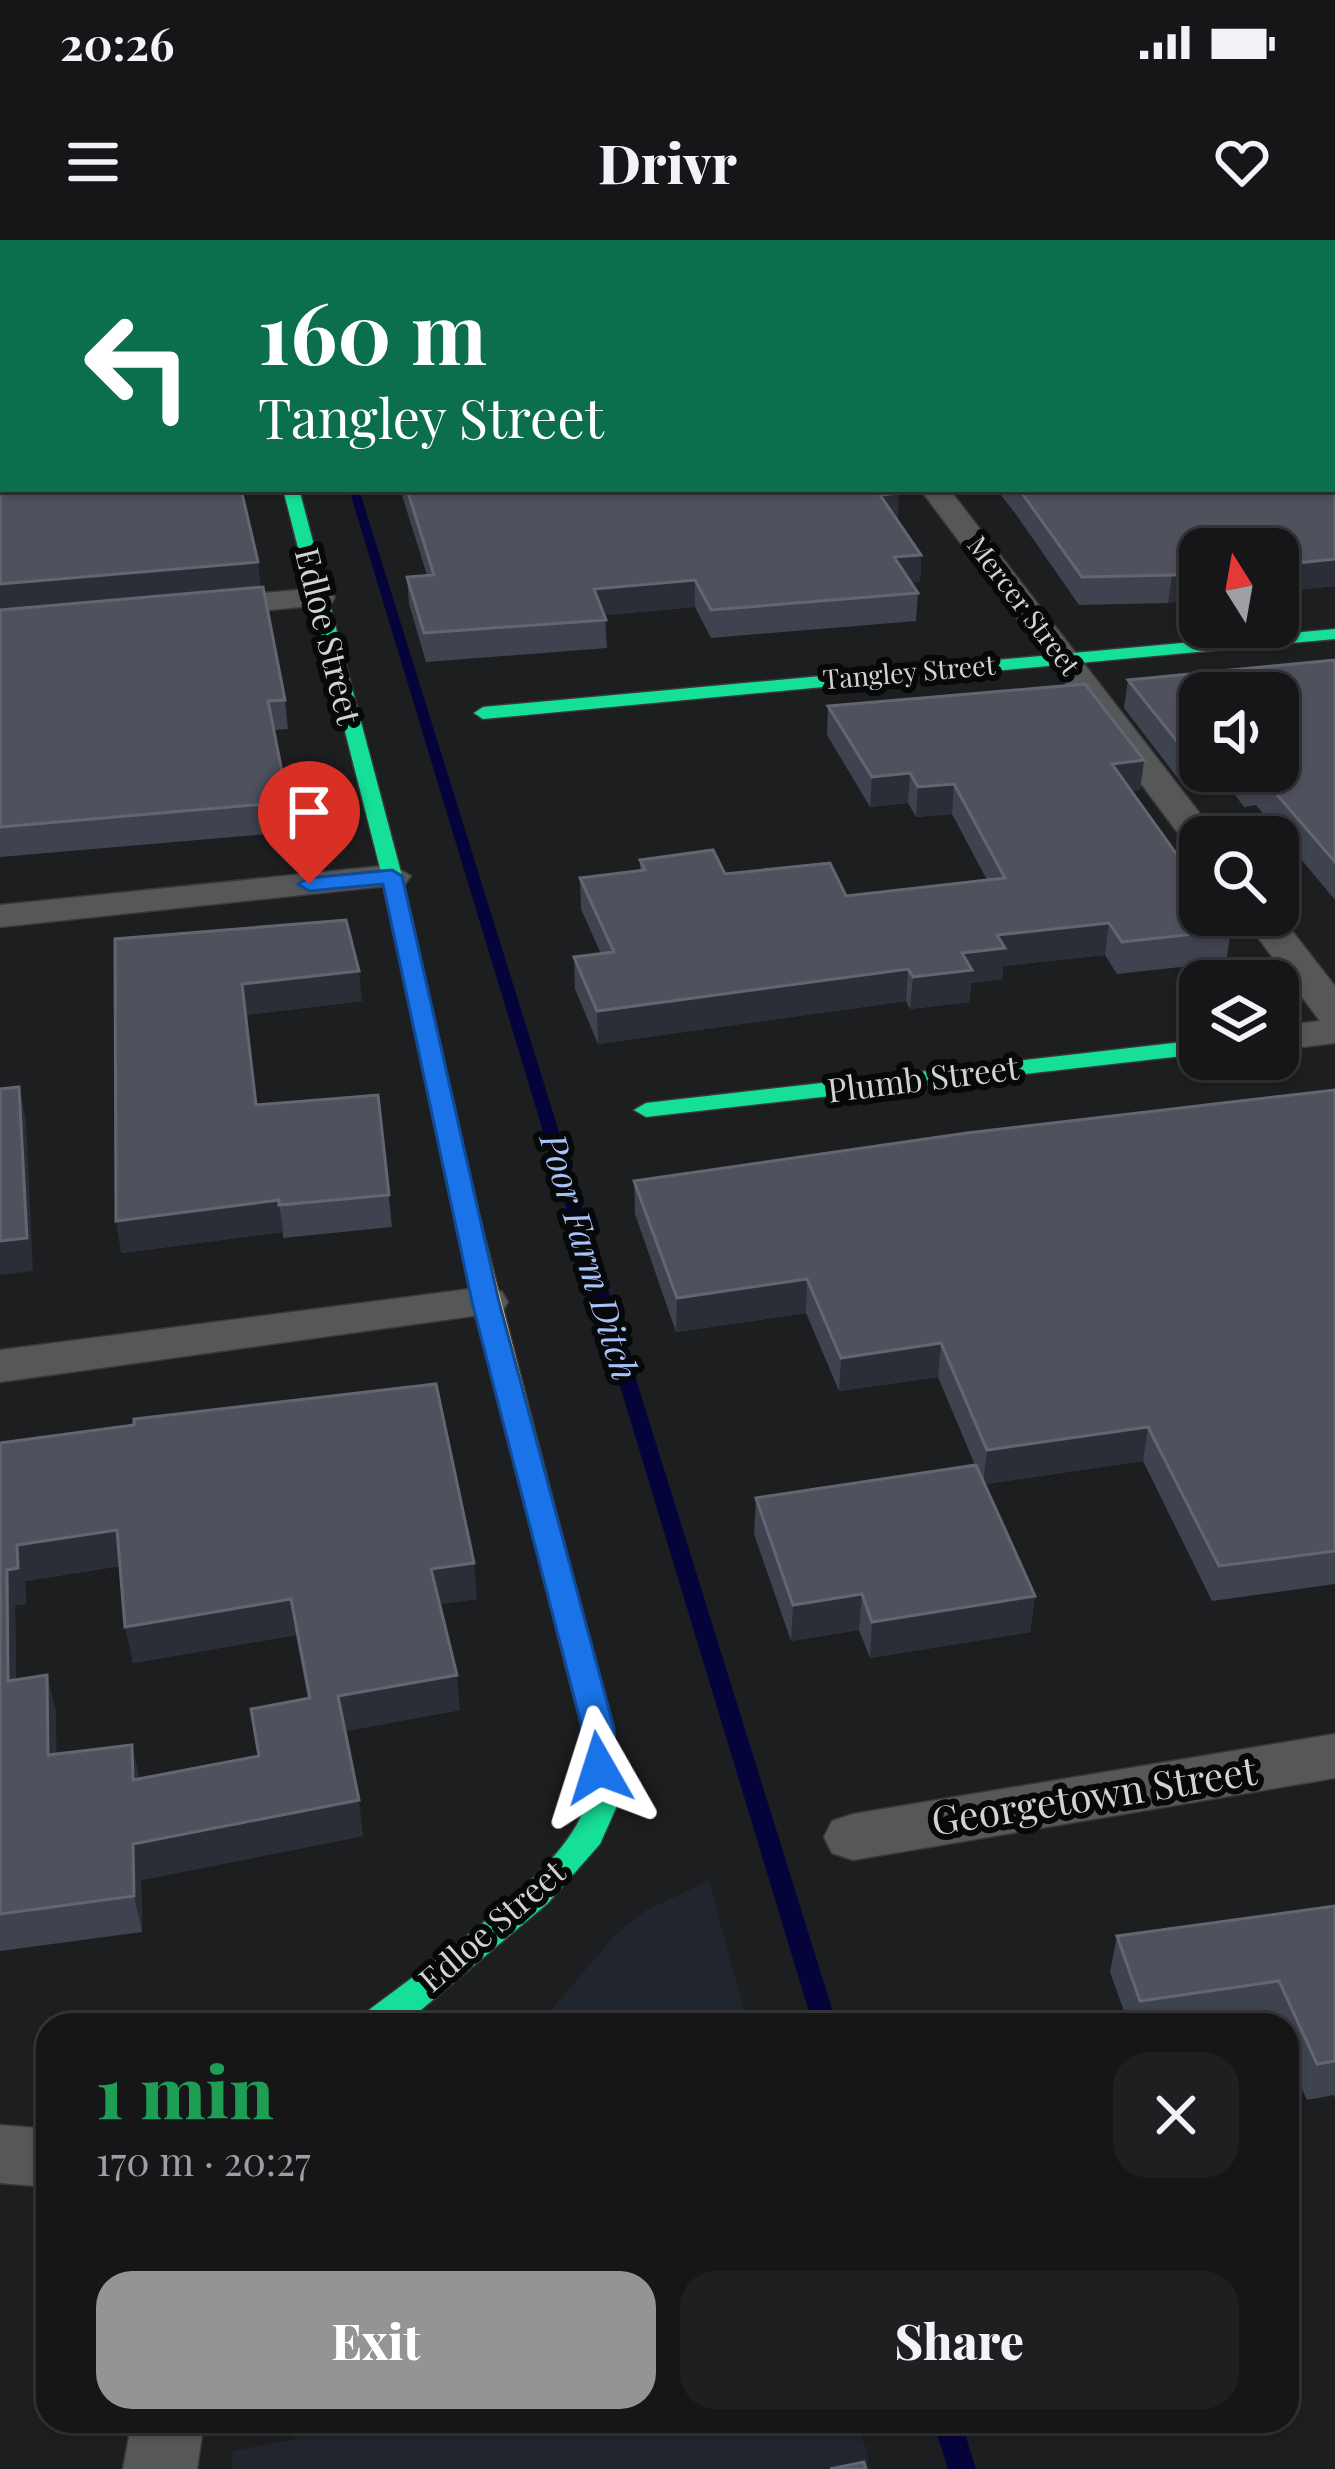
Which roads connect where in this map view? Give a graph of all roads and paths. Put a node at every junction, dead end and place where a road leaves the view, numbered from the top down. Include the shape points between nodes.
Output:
1 (292, 492) edge
2 (936, 492) edge
3 (320, 598) junction
4 (166, 611) edge
5 (1335, 634) edge
6 (1063, 659) junction
7 (483, 713) dead end
8 (1184, 816) edge
9 (392, 876) junction
10 (0, 916) edge
11 (1276, 936) edge
12 (1335, 1013) edge
13 (1335, 1031) edge
14 (1299, 1035) edge
15 (1179, 1049) edge
16 (646, 1110) dead end
17 (485, 1302) junction
18 (0, 1366) edge
19 (1335, 1756) edge
20 (853, 1837) dead end
21 (391, 2013) edge
22 (0, 2154) edge
23 (36, 2157) edge
24 (165, 2433) edge
25 (160, 2469) edge

1 - 3 street, Edloe Street
2 - 6 street, Mercer Street
3 - 4 street
3 - 9 street, Edloe Street
5 - 6 street, Tangley Street
6 - 7 street, Tangley Street
6 - 8 street, Mercer Street
9 - 10 street
9 - 17 street, Edloe Street
11 - 12 street
13 - 14 street
15 - 16 street, Plumb Street
17 - 18 street
17 - 21 street, Edloe Street via 598,1728 600,1808 568,1865
19 - 20 street, Georgetown Street
22 - 23 street
24 - 25 street

